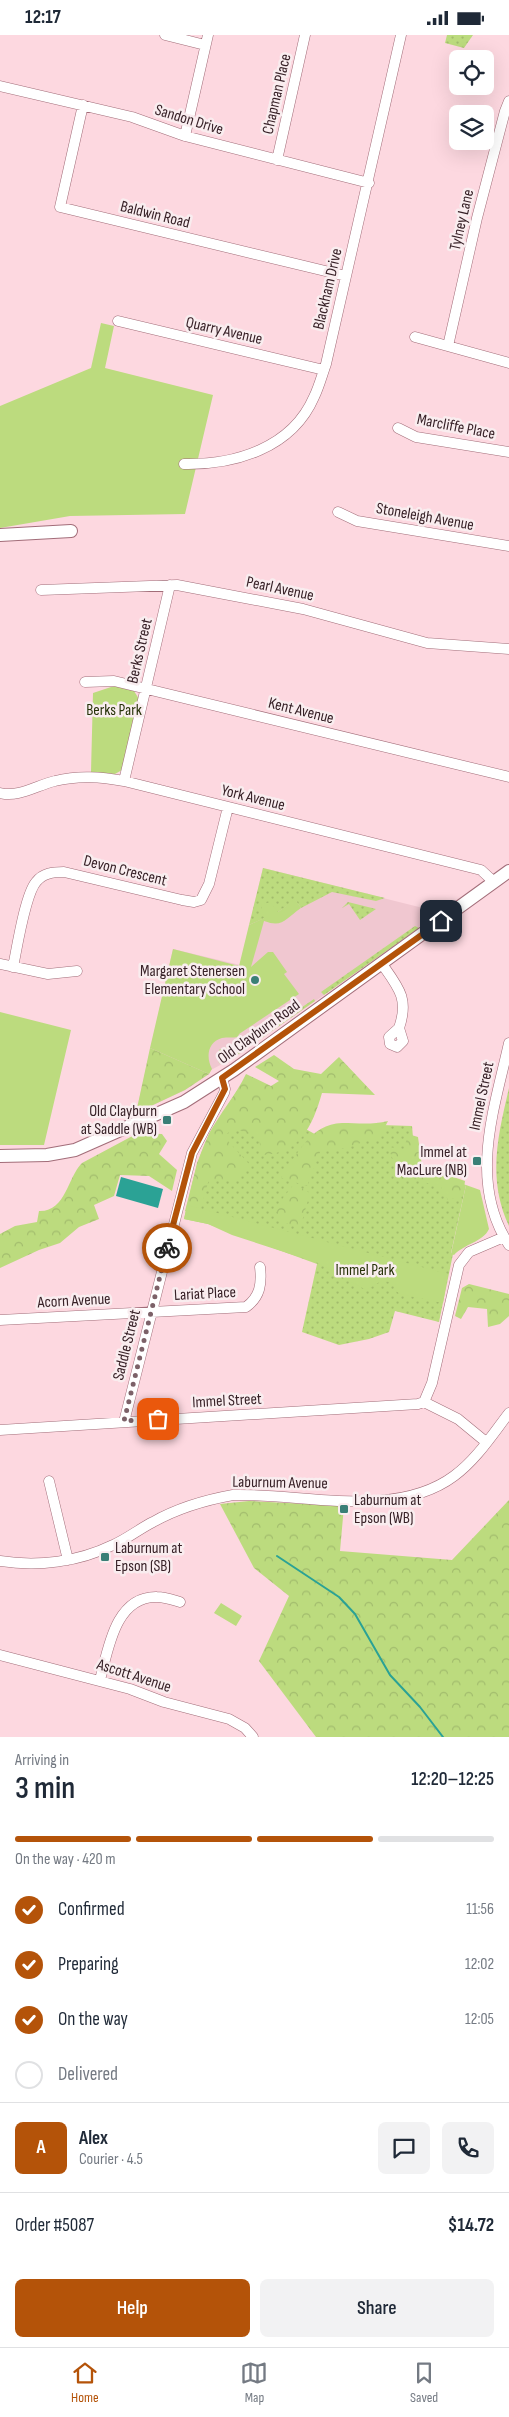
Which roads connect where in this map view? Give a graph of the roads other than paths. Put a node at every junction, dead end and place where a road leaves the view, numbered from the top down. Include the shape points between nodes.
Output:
1 (166, 35) edge
2 (305, 35) edge
3 (401, 35) edge
4 (206, 40) edge
5 (0, 86) edge
6 (509, 101) edge
7 (83, 105) junction
8 (185, 136) junction
9 (277, 159) junction
10 (369, 183) junction
11 (346, 276) junction
12 (118, 321) dead end
13 (415, 337) dead end
14 (448, 346) junction
15 (509, 363) edge
16 (324, 371) junction
17 (398, 428) dead end
18 (509, 452) edge
19 (184, 465) dead end
20 (338, 512) dead end
21 (71, 531) dead end
22 (0, 535) edge
23 (509, 546) edge
24 (170, 585) junction
25 (41, 590) dead end
26 (509, 649) edge
27 (85, 682) dead end
28 (147, 689) junction
29 (509, 777) edge
30 (124, 781) junction
31 (0, 793) edge
32 (228, 807) junction
33 (508, 873) edge
34 (494, 883) junction
35 (0, 964) edge
36 (382, 964) junction
37 (12, 967) junction
38 (77, 971) dead end
39 (400, 1028) dead end
40 (509, 1043) edge
41 (222, 1078) junction
42 (0, 1155) edge
43 (507, 1241) edge
44 (260, 1267) dead end
45 (150, 1312) junction
46 (0, 1320) edge
47 (424, 1401) junction
48 (509, 1413) edge
49 (124, 1421) junction
50 (0, 1430) edge
51 (486, 1442) junction
52 (49, 1481) dead end
53 (68, 1560) junction
54 (0, 1561) edge
55 (180, 1602) dead end
56 (0, 1655) edge
57 (100, 1680) junction
58 (253, 1737) edge

1 - 4 street
2 - 9 street, Chapman Place
3 - 10 street, Blackham Drive
4 - 8 street
5 - 7 street, Sandon Drive
6 - 14 street, Tylney Lane via 477,218
7 - 8 street, Sandon Drive via 132,117
7 - 11 street, Baldwin Road via 60,207
8 - 9 street, Sandon Drive
9 - 10 street, Sandon Drive
10 - 11 street, Blackham Drive
11 - 16 street, Blackham Drive
12 - 16 street, Quarry Avenue
13 - 14 street
14 - 15 street
16 - 19 street, Blackham Drive via 307,410 273,443 241,459 212,465
17 - 18 street, Marcliffe Place via 416,437
20 - 23 street, Stoneleigh Avenue via 357,521
21 - 22 main road
24 - 25 street, Pearl Avenue
24 - 26 street, Pearl Avenue via 303,609 427,643
24 - 28 street, Berks Street
27 - 28 street, Kent Avenue via 114,681
28 - 29 street, Kent Avenue
28 - 30 street, Berks Street
30 - 31 street, York Avenue via 75,778 10,796
30 - 32 street, York Avenue
32 - 34 street, York Avenue via 481,869
32 - 37 street, Devon Crescent via 209,884 201,900 182,900 64,872 48,873 32,888
33 - 34 main road, Old Clayburn Road
34 - 36 main road, Old Clayburn Road
35 - 37 street
36 - 39 street via 402,994 404,1013
36 - 41 main road, Old Clayburn Road
37 - 38 street via 48,974
40 - 43 street, Immel Street via 487,1145 487,1186
41 - 42 main road, Old Clayburn Road via 184,1102 75,1150 38,1156
41 - 45 street, Saddle Street via 224,1093 192,1153
43 - 47 street via 469,1252 459,1265 432,1383
44 - 45 street, Lariat Place via 259,1291 255,1301 246,1307
45 - 46 street, Acorn Avenue
45 - 49 street, Saddle Street
47 - 49 street, Immel Street via 411,1405
47 - 51 street via 458,1419
48 - 51 street, Laburnum Avenue
49 - 50 street, Immel Street
51 - 53 street, Laburnum Avenue via 454,1477 418,1495 385,1501 249,1495 215,1499 160,1518 114,1545
52 - 53 street
53 - 54 street, Laburnum Avenue via 35,1563
55 - 57 street via 156,1597 137,1603 122,1614 113,1630
56 - 57 street, Ascott Avenue
57 - 58 street, Ascott Avenue via 164,1702 229,1719

